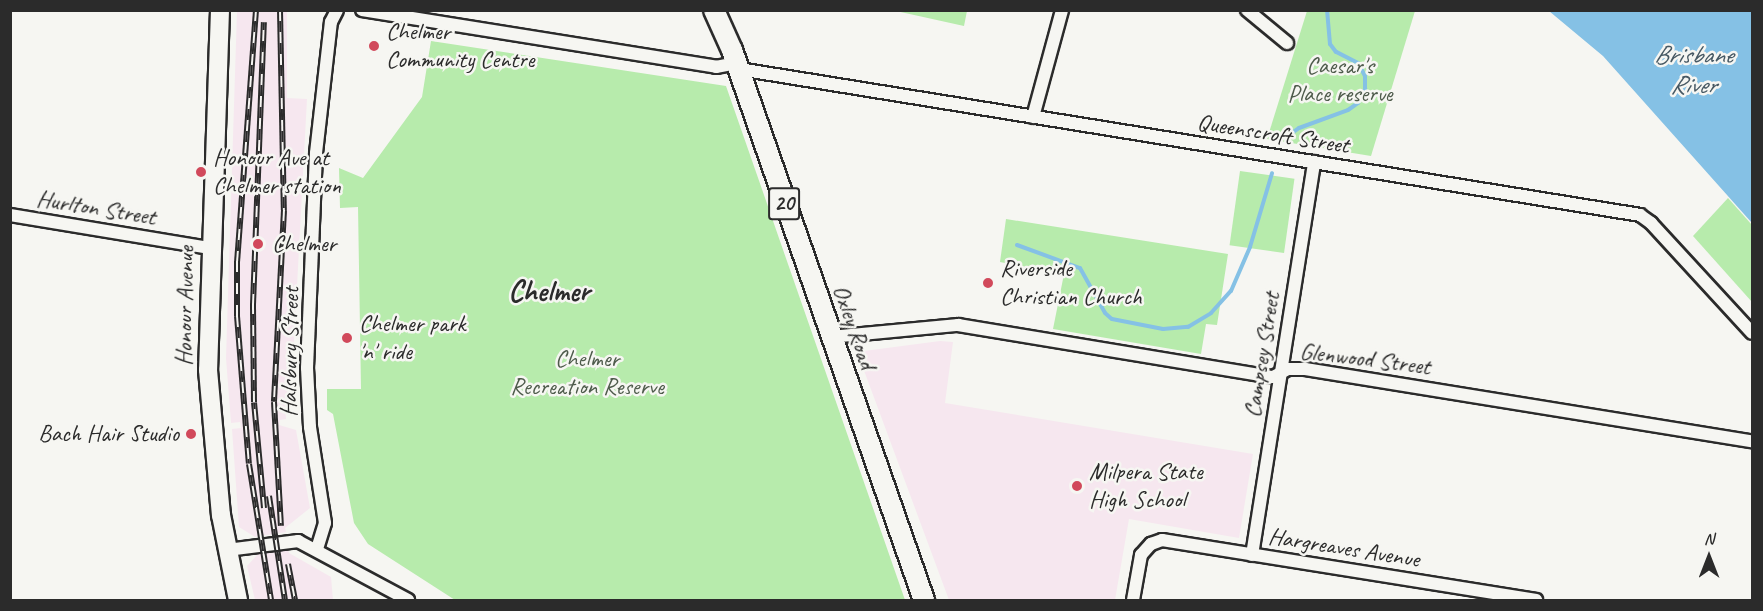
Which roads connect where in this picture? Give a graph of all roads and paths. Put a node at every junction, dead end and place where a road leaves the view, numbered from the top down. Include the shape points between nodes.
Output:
1 (220, 10) edge
2 (362, 10) edge
3 (714, 10) edge
4 (1062, 10) edge
5 (1247, 10) edge
6 (337, 11) edge
7 (1287, 44) dead end
8 (738, 66) junction
9 (1033, 117) junction
10 (1314, 162) junction
11 (10, 215) edge
12 (210, 248) junction
13 (1752, 333) edge
14 (830, 337) junction
15 (1281, 373) junction
16 (1752, 441) edge
17 (317, 549) junction
18 (227, 550) junction
19 (1252, 555) junction
20 (1463, 595) edge
21 (237, 600) edge
22 (408, 600) edge
23 (924, 600) edge
24 (1132, 600) edge
25 (1536, 600) edge

1 - 12 main road, Honour Avenue
2 - 8 street, Queenscroft Street via 716,68
3 - 8 main road, 20
4 - 9 street
5 - 7 street
6 - 17 street, Halsbury Street via 331,22 316,153 307,368 310,427 325,523
8 - 9 street, Queenscroft Street
8 - 14 main road, Oxley Road / 20
9 - 10 street, Queenscroft Street
10 - 13 street, Queenscroft Street via 1640,215 1652,222
10 - 15 street, Campsey Street
11 - 12 street, Hurlton Street
12 - 18 main road, Honour Avenue via 208,370
14 - 15 street, Glenwood Street via 958,326 1273,377
14 - 23 main road, Oxley Road / 20
15 - 16 street, Glenwood Street via 1305,369
15 - 19 street, Campsey Street
17 - 18 street via 292,540
17 - 22 street
18 - 21 main road, Honour Avenue
19 - 20 street, Hargreaves Avenue
19 - 24 street, Hargreaves Avenue via 1169,541 1147,547 1139,561
20 - 25 street, Hargreaves Avenue

